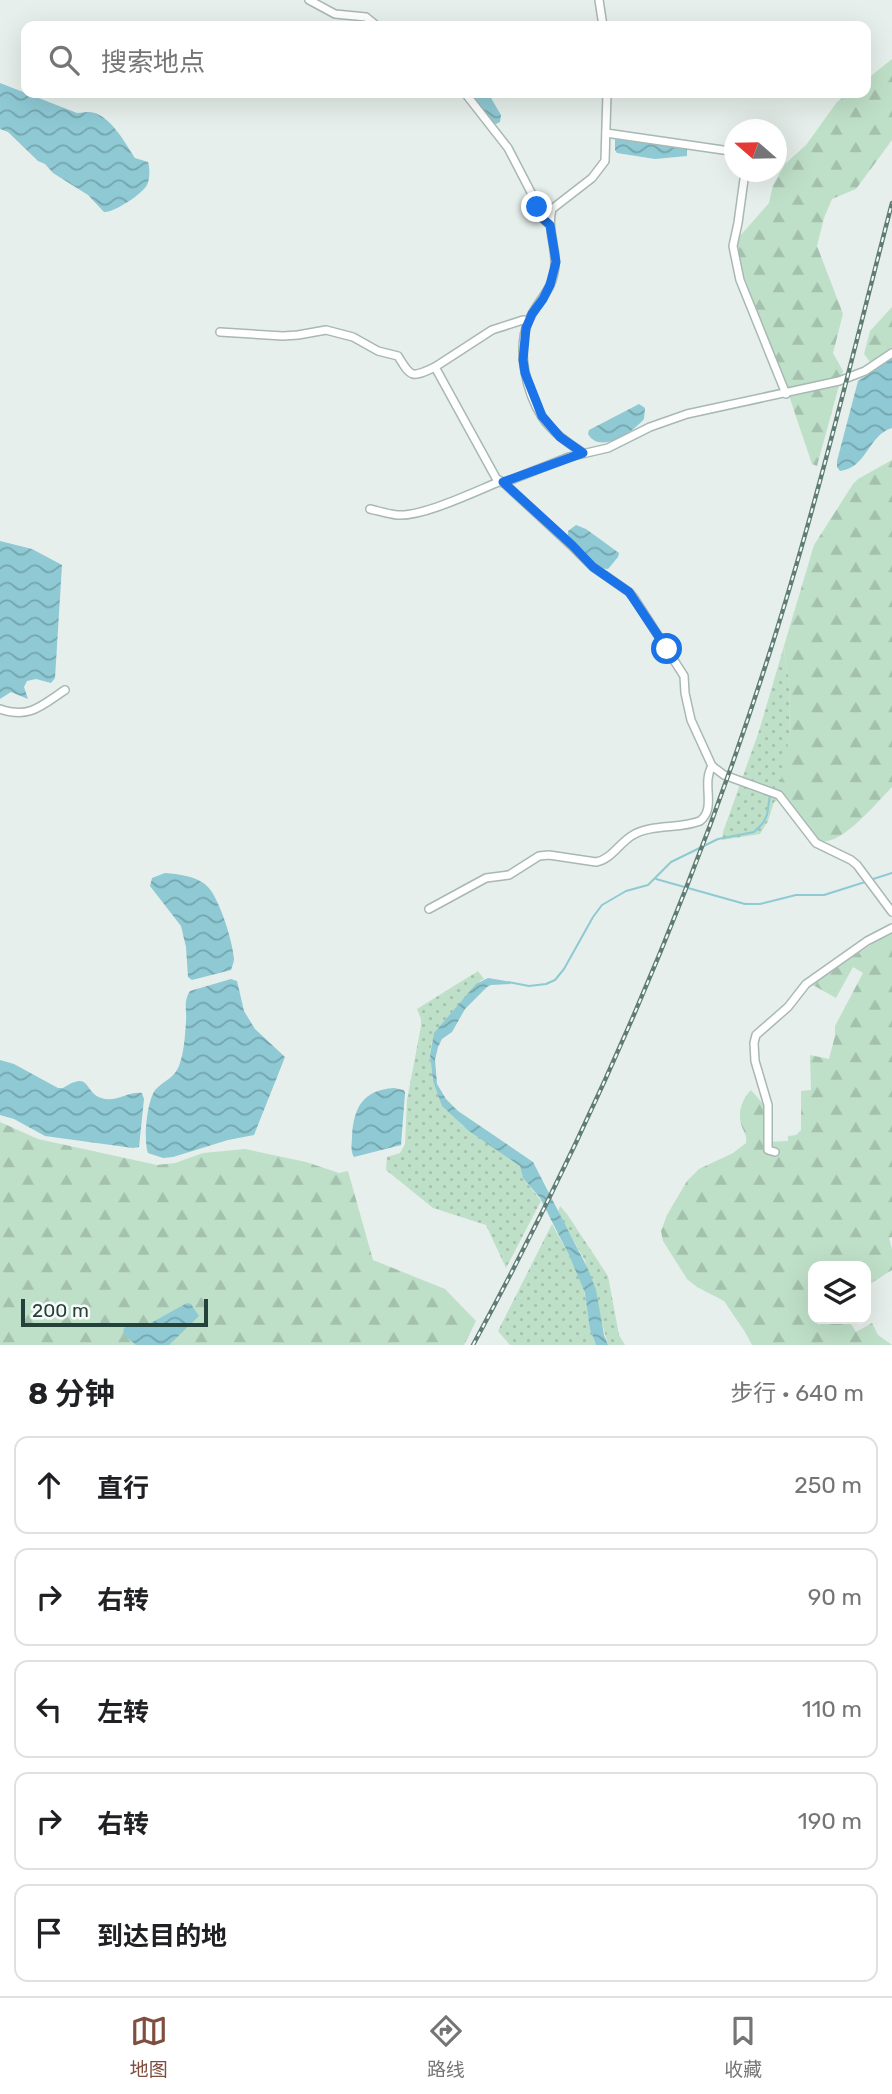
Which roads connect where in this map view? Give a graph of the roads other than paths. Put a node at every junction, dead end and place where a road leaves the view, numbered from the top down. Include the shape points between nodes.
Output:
1 (309, 0) edge
2 (599, 0) edge
3 (371, 21) edge
4 (602, 21) edge
5 (469, 98) edge
6 (607, 98) edge
7 (606, 133) junction
8 (724, 150) edge
9 (744, 182) edge
10 (550, 225) junction
11 (528, 321) junction
12 (220, 332) dead end
13 (892, 353) edge
14 (435, 367) junction
15 (786, 394) junction
16 (583, 453) junction
17 (502, 482) junction
18 (370, 509) dead end
19 (65, 690) dead end
20 (0, 709) edge
21 (712, 766) junction
22 (429, 909) dead end
23 (892, 912) edge
24 (892, 928) edge
25 (775, 1152) dead end

1 - 3 street via 341,15
2 - 4 street
5 - 10 street via 508,148 541,217
6 - 7 street
7 - 8 street
7 - 10 street via 603,166 554,207
9 - 15 street via 733,246 740,280
10 - 11 street via 554,275
11 - 14 street via 494,329
11 - 16 street via 523,360 530,388 545,421
12 - 14 street via 290,335 326,330 398,356 413,375
13 - 15 street via 860,373
14 - 17 street
15 - 16 street via 687,414 613,447
16 - 17 street
17 - 18 street via 439,507 407,514
17 - 21 street via 593,567 634,598 684,676 691,720
19 - 20 street via 27,713
21 - 22 street via 707,778 708,811 700,821 634,834 596,862 539,856 509,875 486,878
21 - 23 street via 782,798 816,843 857,865
24 - 25 street via 806,984 756,1035 755,1061 768,1105 768,1150

